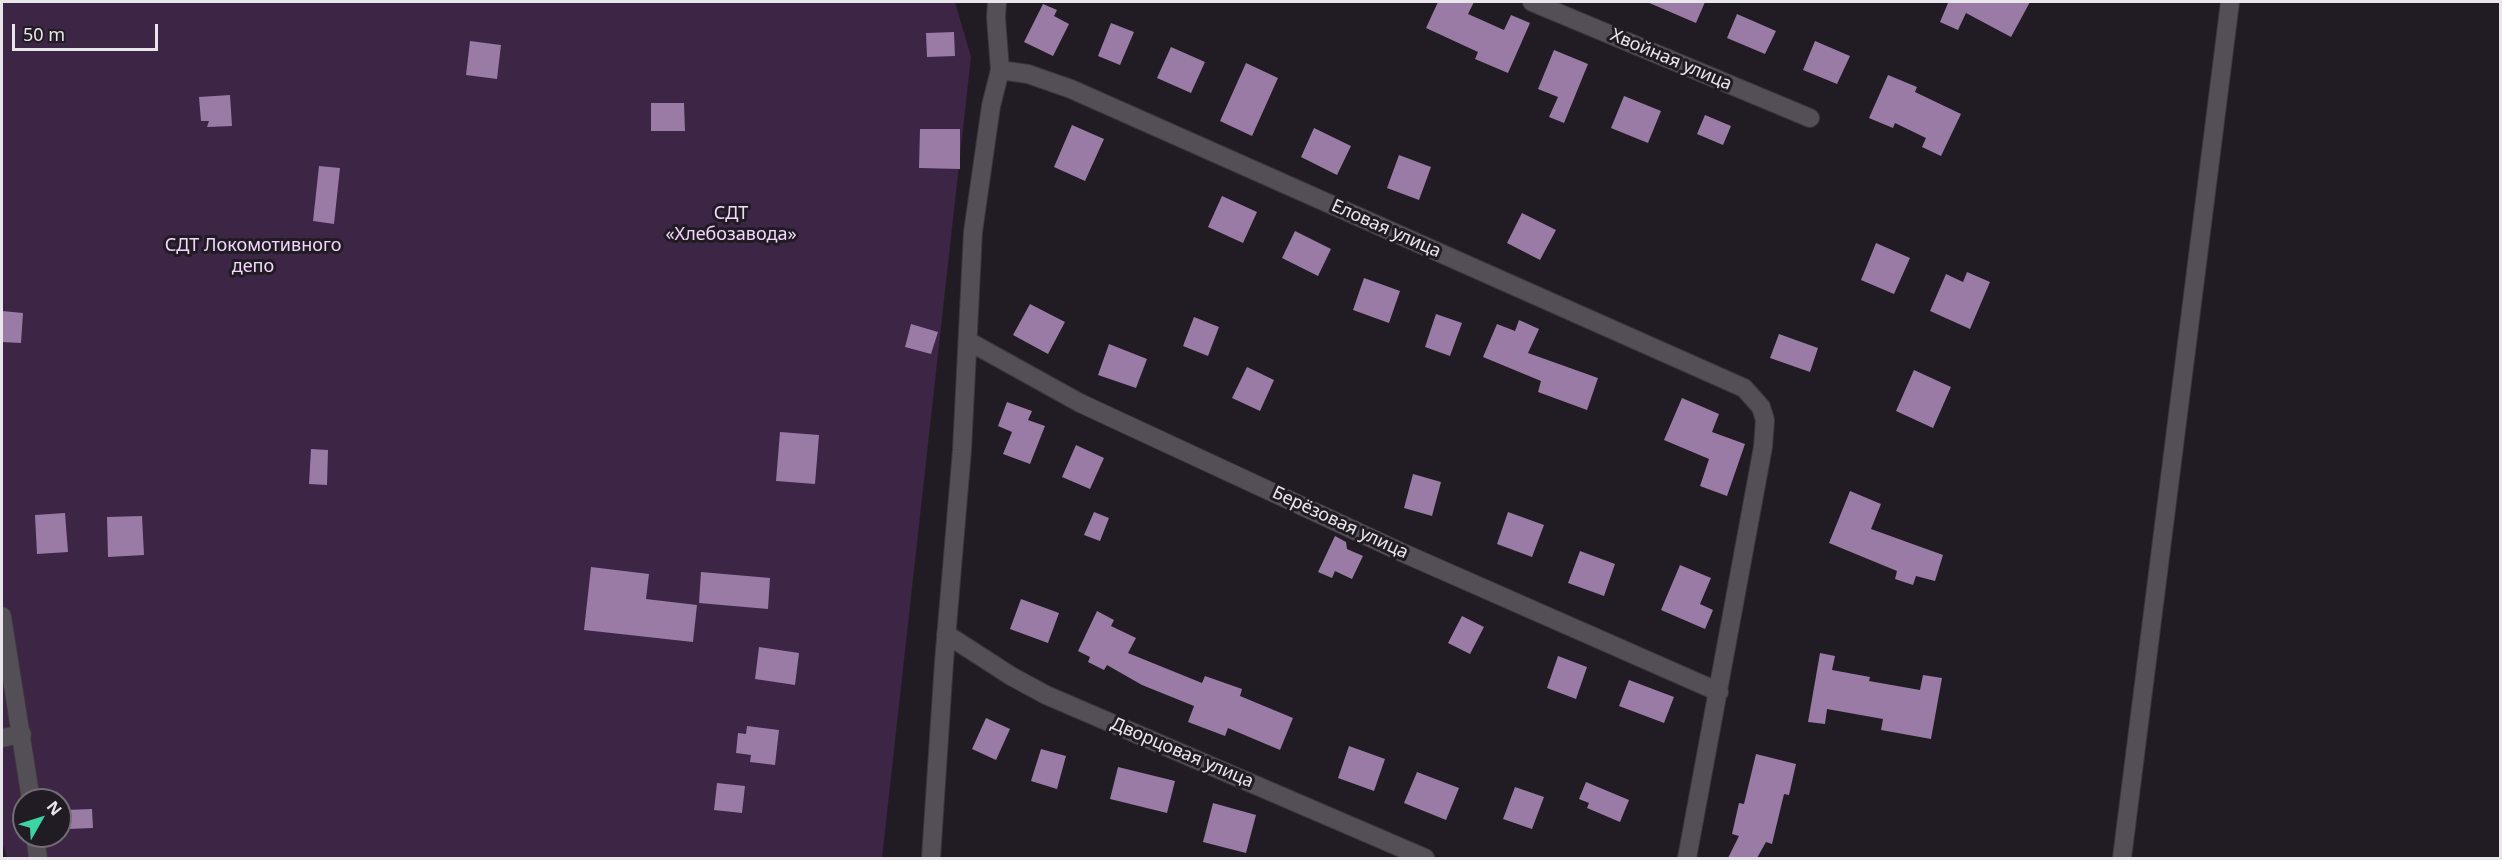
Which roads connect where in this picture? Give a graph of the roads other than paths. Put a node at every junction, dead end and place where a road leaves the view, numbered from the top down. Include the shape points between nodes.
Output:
1 (997, 2) edge
2 (1533, 2) edge
3 (2230, 2) edge
4 (1000, 70) junction
5 (1810, 118) dead end
6 (968, 341) junction
7 (2, 616) edge
8 (946, 634) junction
9 (1719, 692) junction
10 (22, 734) junction
11 (2, 738) edge
12 (30, 788) edge
13 (931, 858) edge
14 (1425, 858) edge
15 (1687, 858) edge
16 (2122, 858) edge

1 - 4 street
2 - 5 street, Хвойная улица
3 - 16 street
4 - 6 street via 973,232
4 - 9 street, Еловая улица via 1028,74 1071,89 1744,388 1761,407 1765,420 1763,447
6 - 8 street via 963,450
6 - 9 street, Берёзовая улица via 1080,403 1401,552
7 - 10 street
8 - 13 street
8 - 14 street, Дворцовая улица via 1046,695
9 - 15 street
10 - 11 street
10 - 12 street

